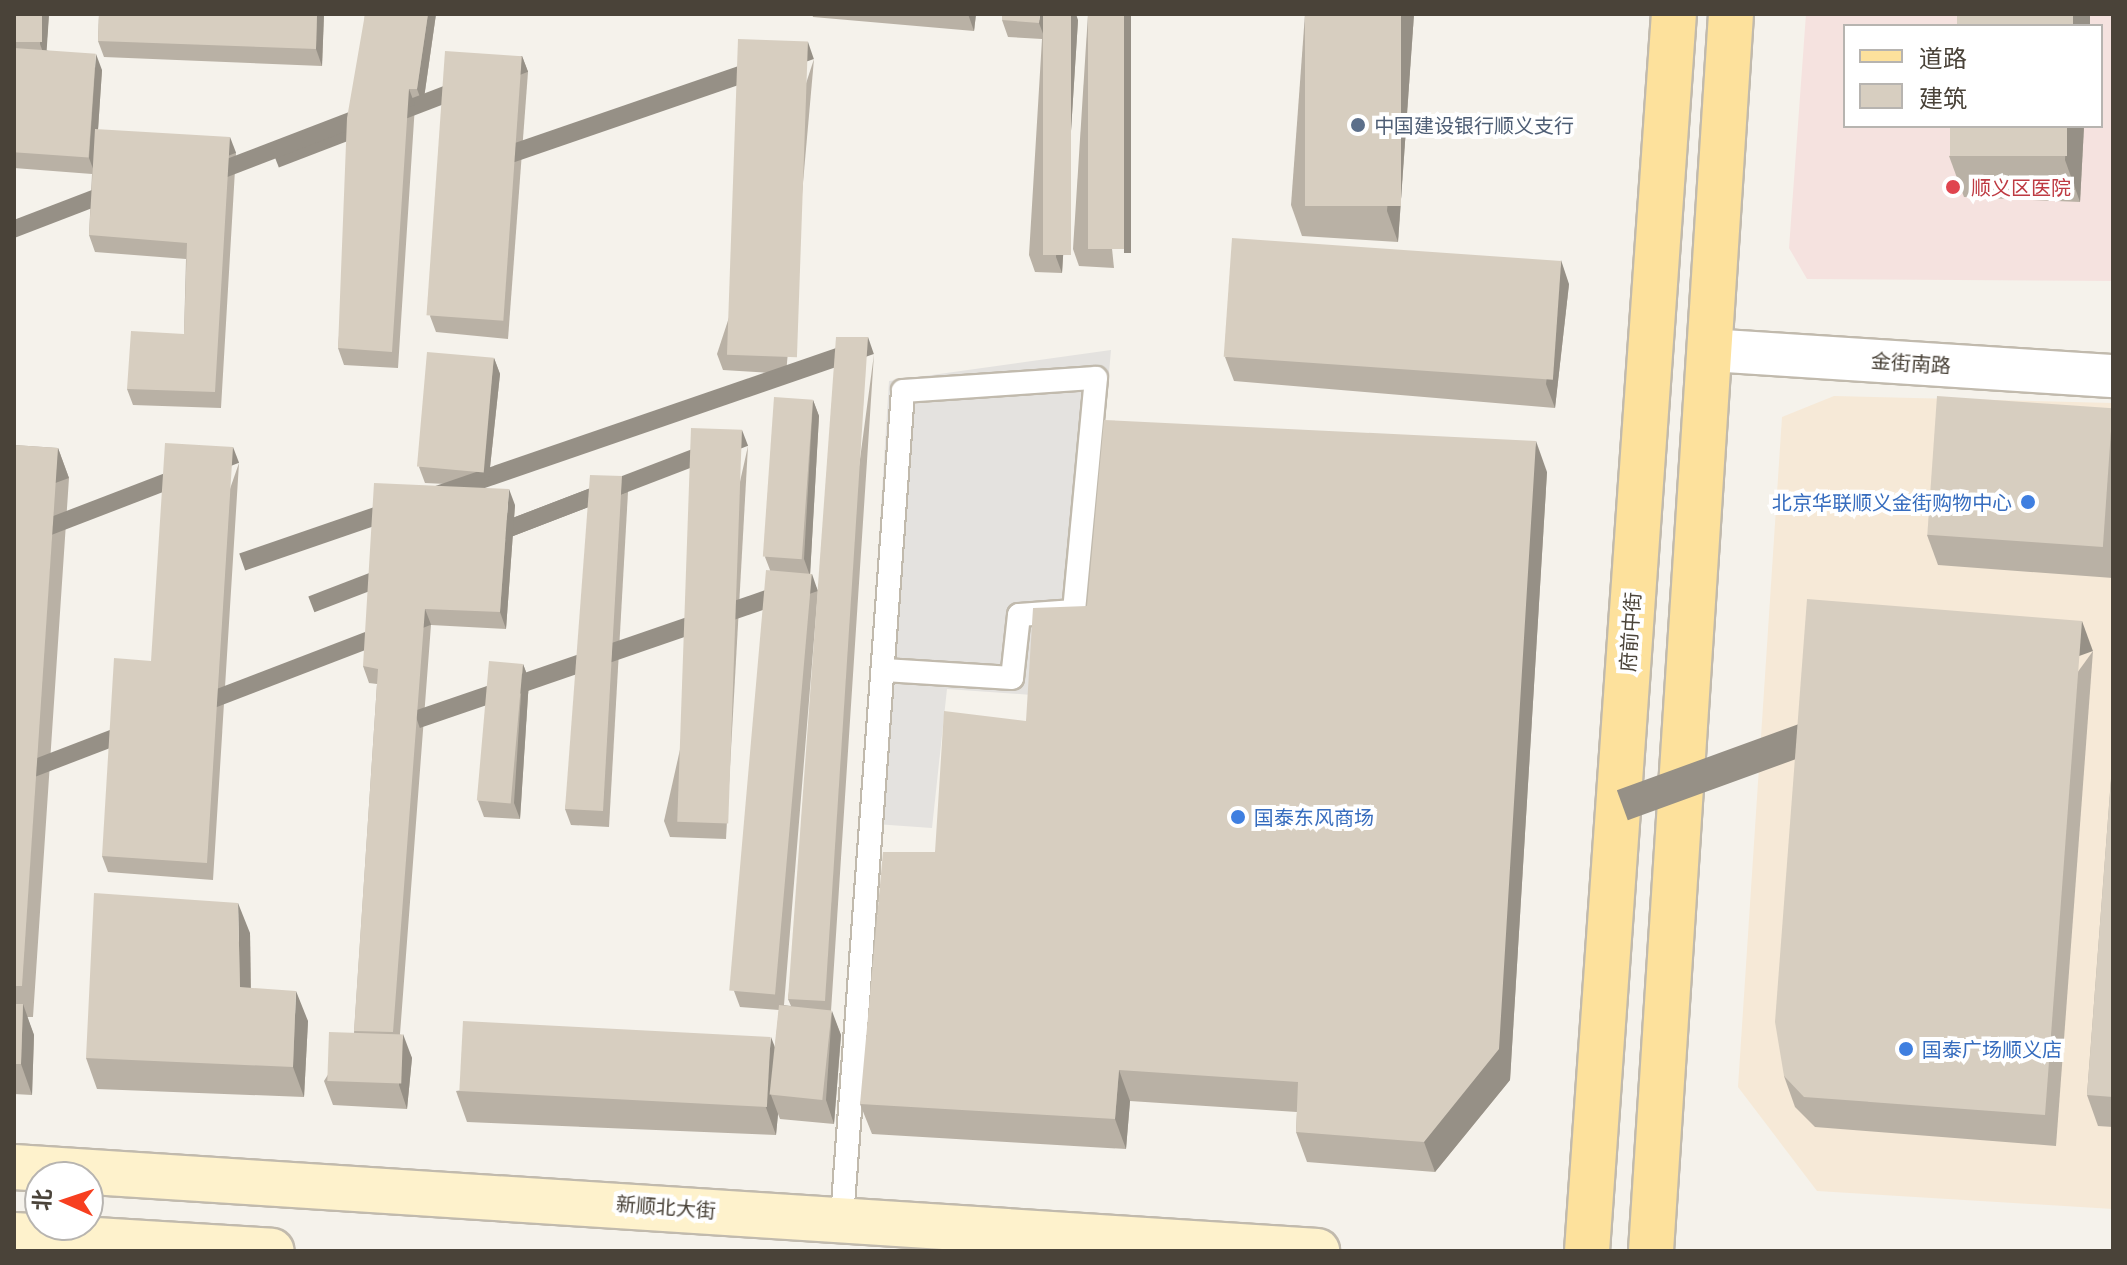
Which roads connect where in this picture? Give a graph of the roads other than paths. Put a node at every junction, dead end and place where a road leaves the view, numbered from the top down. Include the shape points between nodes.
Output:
1 (1674, 14) edge
2 (1731, 14) edge
3 (1709, 350) junction
4 (2113, 376) edge
5 (884, 670) junction
6 (14, 1167) edge
7 (842, 1218) junction
8 (14, 1235) edge
9 (272, 1251) edge
10 (1317, 1251) edge
11 (1587, 1251) edge
12 (1651, 1251) edge

1 - 11 main road, 府前中街
2 - 3 main road
3 - 4 street, 金街南路
3 - 12 main road
5 - 5 lane via 903,391 1096,378 1074,611 1019,615 1012,678
5 - 7 lane
6 - 7 main road, 新顺北大街
7 - 10 main road, 新顺北大街
8 - 9 main road

